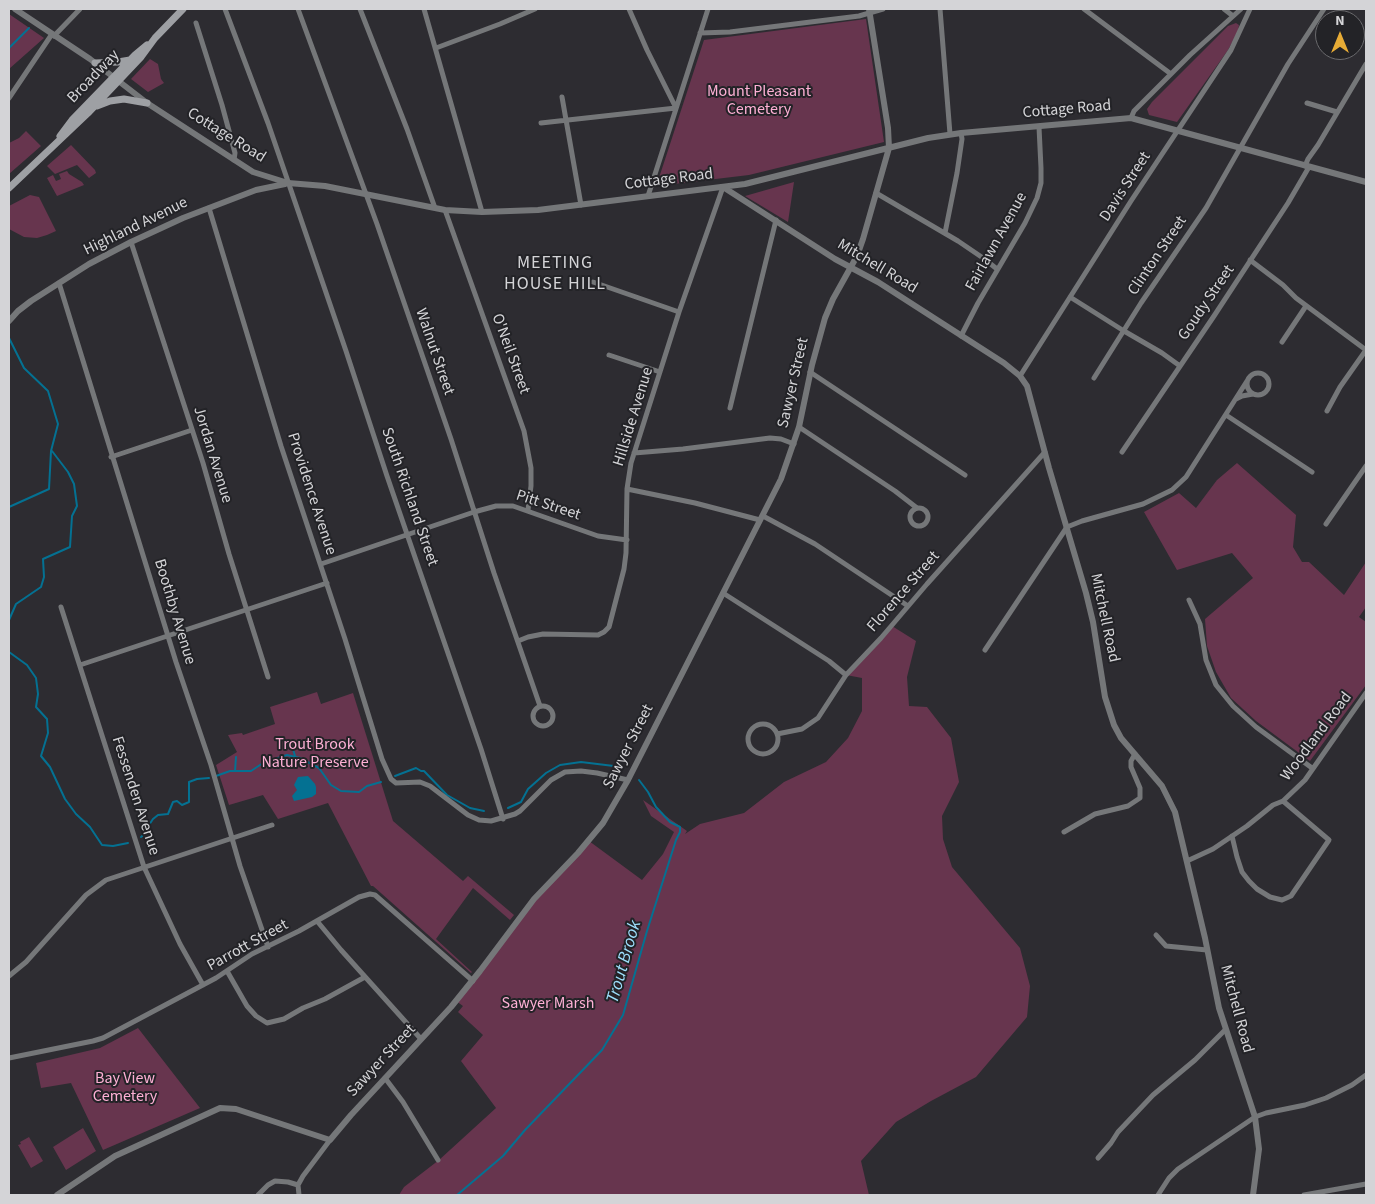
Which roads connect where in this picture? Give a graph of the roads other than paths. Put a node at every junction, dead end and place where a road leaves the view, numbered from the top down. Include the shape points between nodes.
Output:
1 (15, 9) edge
2 (80, 9) edge
3 (183, 9) edge
4 (225, 9) edge
5 (300, 9) edge
6 (360, 9) edge
7 (424, 9) edge
8 (535, 9) edge
9 (629, 9) edge
10 (708, 9) edge
11 (884, 9) edge
12 (940, 9) edge
13 (1084, 9) edge
14 (1224, 9) edge
15 (1241, 9) edge
16 (1250, 9) edge
17 (1324, 9) edge
18 (869, 11) edge
19 (1233, 16) junction
20 (196, 23) dead end
21 (700, 33) junction
22 (53, 35) junction
23 (155, 38) junction
24 (436, 48) junction
25 (130, 60) junction
26 (95, 63) junction
27 (1366, 64) edge
28 (1171, 74) junction
29 (115, 80) junction
30 (562, 97) dead end
31 (9, 98) edge
32 (147, 103) junction
33 (1307, 103) dead end
34 (94, 107) junction
35 (676, 108) junction
36 (1337, 112) junction
37 (1131, 118) junction
38 (565, 121) junction
39 (541, 123) dead end
40 (1039, 127) junction
41 (1178, 130) junction
42 (961, 133) junction
43 (950, 134) junction
44 (59, 139) junction
45 (889, 148) junction
46 (1241, 148) junction
47 (234, 160) junction
48 (1307, 166) junction
49 (1366, 182) edge
50 (288, 183) junction
51 (723, 187) junction
52 (9, 188) edge
53 (876, 193) junction
54 (366, 194) junction
55 (648, 196) junction
56 (581, 205) junction
57 (209, 208) junction
58 (435, 208) junction
59 (445, 210) junction
60 (482, 212) junction
61 (776, 220) junction
62 (945, 233) junction
63 (131, 242) junction
64 (1250, 260) junction
65 (851, 267) junction
66 (997, 269) junction
67 (593, 282) dead end
68 (59, 283) junction
69 (1070, 297) junction
70 (1306, 306) junction
71 (679, 312) junction
72 (9, 321) edge
73 (1124, 331) junction
74 (960, 336) junction
75 (1282, 342) dead end
76 (1366, 350) edge
77 (610, 355) dead end
78 (1180, 366) junction
79 (660, 372) junction
80 (810, 372) junction
81 (1020, 376) junction
82 (1094, 378) dead end
83 (1247, 382) junction
84 (1253, 394) junction
85 (1236, 399) junction
86 (730, 408) dead end
87 (1327, 411) dead end
88 (1226, 415) junction
89 (798, 427) junction
90 (192, 430) junction
91 (794, 444) junction
92 (1045, 452) junction
93 (1122, 452) dead end
94 (634, 453) junction
95 (111, 457) junction
96 (1366, 466) edge
97 (1312, 472) dead end
98 (965, 475) dead end
99 (627, 489) junction
100 (917, 508) dead end
101 (528, 510) junction
102 (474, 512) junction
103 (762, 518) junction
104 (1326, 524) dead end
105 (1067, 527) junction
106 (408, 535) junction
107 (626, 540) junction
108 (321, 564) junction
109 (327, 583) junction
110 (723, 593) junction
111 (1189, 600) dead end
112 (908, 606) junction
113 (61, 607) dead end
114 (248, 610) junction
115 (168, 636) junction
116 (518, 642) junction
117 (985, 650) dead end
118 (80, 665) junction
119 (846, 675) junction
120 (268, 677) dead end
121 (1366, 693) edge
122 (540, 706) junction
123 (777, 734) junction
124 (1135, 754) junction
125 (1312, 768) junction
126 (628, 780) junction
127 (1283, 801) junction
128 (503, 819) junction
129 (272, 825) dead end
130 (1064, 832) dead end
131 (1232, 836) junction
132 (232, 839) junction
133 (1187, 861) junction
134 (144, 867) junction
135 (318, 921) junction
136 (1156, 935) dead end
137 (268, 947) junction
138 (1207, 950) junction
139 (227, 971) junction
140 (9, 976) edge
141 (365, 977) junction
142 (472, 981) junction
143 (203, 985) junction
144 (1226, 1030) junction
145 (421, 1039) junction
146 (9, 1058) edge
147 (1366, 1075) edge
148 (385, 1078) junction
149 (1255, 1118) junction
150 (330, 1140) junction
151 (1098, 1158) dead end
152 (438, 1160) dead end
153 (1366, 1184) edge
154 (298, 1185) junction
155 (58, 1195) edge
156 (258, 1195) edge
157 (299, 1195) edge
158 (1158, 1195) edge
159 (1253, 1195) edge
160 (1304, 1195) edge

1 - 22 street, Cottage Road
2 - 22 street
3 - 23 main road, Broadway
4 - 50 street, South Richland Street
5 - 54 street, Walnut Street
6 - 58 street
7 - 24 street
8 - 24 street
9 - 35 street
10 - 21 street
11 - 18 street
12 - 43 street
13 - 28 street
14 - 19 street
15 - 19 street
16 - 41 street, Davis Street via 1231,50
17 - 46 street, Clinton Street
18 - 21 street via 730,32
18 - 45 street, Sawyer Street
19 - 28 street
20 - 47 street via 225,114
21 - 35 street
22 - 26 street, Cottage Road
22 - 31 street
23 - 25 main road, Broadway
23 - 29 main road, Broadway via 141,57
24 - 60 street
25 - 26 main road
25 - 29 main road, Broadway
26 - 29 street, Cottage Road
27 - 36 street, Goudy Street
28 - 37 street
29 - 32 street, Cottage Road
29 - 34 main road, Broadway
29 - 44 main road, Broadway via 72,120
30 - 38 street
32 - 34 main road via 124,99
32 - 47 street, Cottage Road
33 - 36 street
34 - 44 main road, Broadway
35 - 38 street
35 - 55 street
36 - 48 street, Goudy Street via 1308,159
37 - 40 street, Cottage Road
37 - 41 street, Cottage Road
38 - 39 street
38 - 56 street
40 - 42 street, Cottage Road
40 - 66 street, Fairlawn Avenue via 1041,176 1038,198
41 - 46 street, Cottage Road
41 - 69 street, Davis Street
42 - 43 street, Cottage Road
42 - 62 street
43 - 45 street, Cottage Road
44 - 52 main road, Broadway
45 - 51 street, Cottage Road via 748,184
45 - 53 street, Sawyer Street
46 - 48 street, Cottage Road
46 - 73 street, Clinton Street via 1206,208
47 - 50 street, Cottage Road via 253,172
48 - 49 street, Cottage Road
48 - 64 street, Goudy Street
50 - 54 street, Cottage Road
50 - 57 street, Highland Avenue via 256,190
50 - 106 street, South Richland Street
51 - 55 street, Cottage Road
51 - 61 street, Mitchell Road
51 - 71 street, Hillside Avenue
53 - 62 street
53 - 65 street, Sawyer Street via 863,240
54 - 58 street, Cottage Road
54 - 102 street, Walnut Street
55 - 56 street, Cottage Road
56 - 60 street, Cottage Road
57 - 63 street, Highland Avenue
57 - 108 street, Providence Avenue
58 - 59 street, Cottage Road
59 - 60 street, Cottage Road
59 - 101 street, O'Neil Street via 524,431 531,468
61 - 65 street, Mitchell Road
61 - 86 street
62 - 66 street
63 - 68 street, Highland Avenue
63 - 90 street, Jordan Avenue
64 - 70 street
64 - 78 street, Goudy Street
65 - 74 street, Mitchell Road
65 - 80 street, Sawyer Street via 825,318
66 - 74 street, Fairlawn Avenue
67 - 71 street
68 - 72 street, Highland Avenue via 31,301
68 - 95 street, Boothby Avenue
69 - 73 street
69 - 81 street, Davis Street
70 - 75 street
70 - 76 street
71 - 79 street, Hillside Avenue
73 - 78 street
73 - 82 street, Clinton Street
74 - 81 street, Mitchell Road
76 - 87 street
77 - 79 street
78 - 93 street, Goudy Street
79 - 94 street, Hillside Avenue
80 - 89 street, Sawyer Street
80 - 98 street
81 - 92 street, Mitchell Road via 1030,393
83 - 84 street
83 - 84 street via 1250,375 1257,372 1269,380 1265,393
83 - 85 street
84 - 85 street
85 - 88 street
88 - 97 street
88 - 105 street via 1186,477 1172,490 1143,504
89 - 91 street, Sawyer Street
89 - 100 street
90 - 95 street
90 - 114 street, Jordan Avenue
91 - 94 street via 770,438
91 - 103 street, Sawyer Street
92 - 105 street, Mitchell Road
92 - 112 street, Florence Street
94 - 99 street, Hillside Avenue
95 - 115 street, Boothby Avenue
96 - 104 street
99 - 103 street
99 - 107 street, Hillside Avenue
101 - 102 street, Pitt Street via 496,506
101 - 107 street, Pitt Street via 598,536
102 - 106 street, Pitt Street
102 - 116 street, Walnut Street
103 - 110 street, Sawyer Street
103 - 112 street via 815,544
105 - 117 street
105 - 124 street, Mitchell Road via 1086,593 1109,711 1121,738
106 - 108 street, Pitt Street
106 - 128 street, South Richland Street
107 - 116 street, Hillside Avenue via 624,569 609,627 604,632 543,634
108 - 109 street, Providence Avenue
109 - 114 street
109 - 128 street, Providence Avenue via 391,779 396,783 420,782 430,786 463,812 479,820
110 - 119 street
110 - 126 street, Sawyer Street
111 - 125 street via 1200,624 1206,660 1216,685 1256,727
112 - 119 street, Florence Street
113 - 118 street, Fessenden Avenue
114 - 115 street
114 - 120 street, Jordan Avenue
115 - 118 street
115 - 132 street, Boothby Avenue
116 - 122 street, Walnut Street
118 - 134 street, Fessenden Avenue
119 - 123 street, Florence Street via 813,723 802,729
121 - 125 street, Woodland Road
122 - 122 street, Walnut Street via 534,711 534,720 539,726 545,726 550,724 554,715 547,707
123 - 123 street via 768,725 758,724 749,732 749,745 761,754 769,752 777,744
124 - 130 street via 1131,768 1140,788 1140,798 1128,806 1095,814
124 - 133 street, Mitchell Road via 1166,792 1175,812
125 - 127 street, Woodland Road via 1305,780
126 - 128 street via 597,773 565,772 551,780 520,811
126 - 142 street, Sawyer Street via 595,834 534,898
127 - 131 street, Woodland Road
127 - 131 street via 1329,840 1291,896 1282,900 1270,897 1249,881 1242,872
129 - 132 street
131 - 133 street, Woodland Road
132 - 134 street
132 - 137 street, Boothby Avenue
133 - 138 street, Mitchell Road
134 - 140 street via 106,880 86,895 26,962
134 - 143 street, Fessenden Avenue
135 - 137 street, Parrott Street
135 - 141 street
135 - 142 street, Parrott Street via 359,897 375,895
136 - 138 street via 1166,946
137 - 139 street, Parrott Street
138 - 144 street, Mitchell Road
139 - 141 street via 247,1006 267,1023 284,1019
139 - 143 street, Parrott Street
141 - 145 street
142 - 145 street, Sawyer Street
143 - 146 street, Parrott Street via 104,1038
144 - 149 street, Mitchell Road
144 - 151 street via 1153,1095
145 - 148 street, Sawyer Street
147 - 149 street via 1321,1100
148 - 150 street, Sawyer Street
148 - 152 street
149 - 158 street via 1178,1169
149 - 159 street, Mitchell Road via 1259,1149
150 - 154 street
150 - 155 street via 236,1109 220,1108 115,1156
153 - 160 street
154 - 156 street via 275,1181
154 - 157 street

